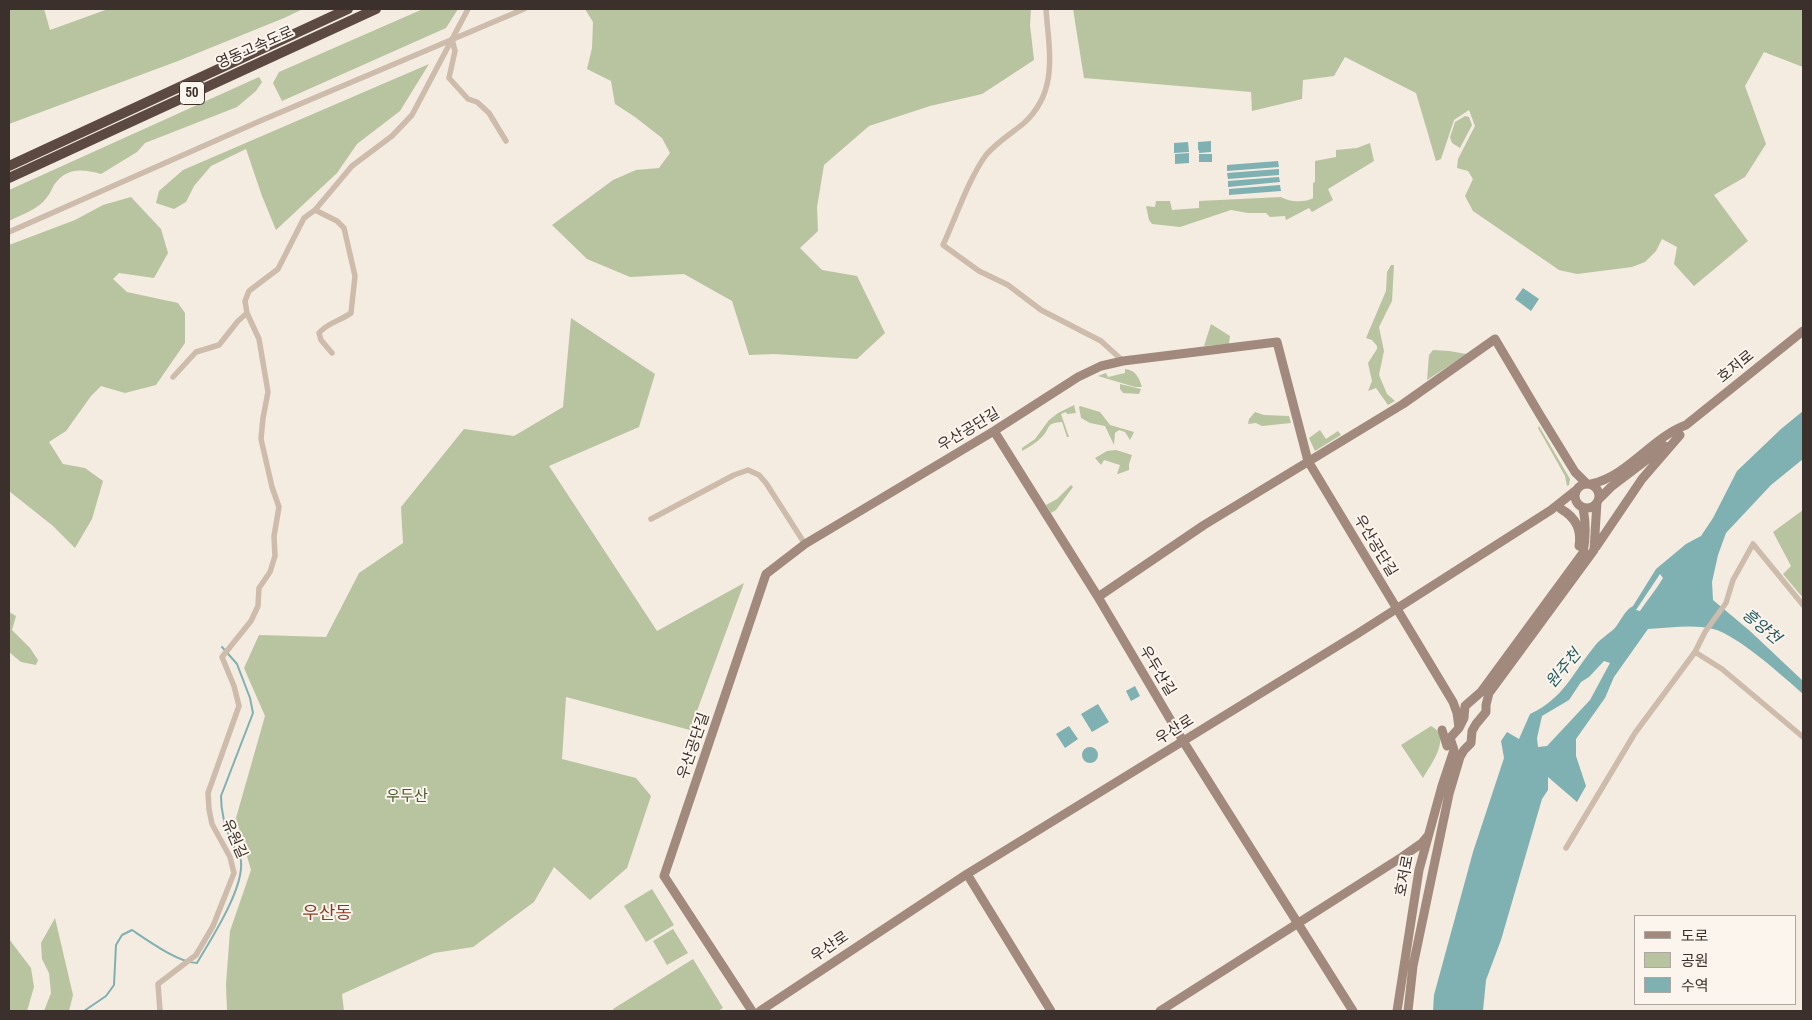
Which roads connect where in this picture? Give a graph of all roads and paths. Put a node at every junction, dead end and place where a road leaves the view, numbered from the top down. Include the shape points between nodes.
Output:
1 (348, 9) edge
2 (376, 9) edge
3 (468, 9) edge
4 (524, 9) edge
5 (1046, 9) edge
6 (452, 39) junction
7 (506, 141) dead end
8 (9, 166) edge
9 (9, 178) edge
10 (314, 210) junction
11 (9, 232) edge
12 (248, 313) junction
13 (1803, 331) edge
14 (332, 353) dead end
15 (1123, 361) junction
16 (173, 377) dead end
17 (1686, 425) junction
18 (994, 432) junction
19 (1680, 435) junction
20 (1308, 461) junction
21 (1582, 486) junction
22 (1598, 501) junction
23 (1582, 507) junction
24 (1561, 509) junction
25 (1551, 510) junction
26 (651, 519) dead end
27 (805, 544) junction
28 (1594, 550) junction
29 (1567, 574) junction
30 (1098, 597) junction
31 (1803, 605) edge
32 (1396, 609) junction
33 (1695, 652) junction
34 (1476, 697) junction
35 (1453, 702) junction
36 (1486, 705) junction
37 (1465, 706) junction
38 (1459, 728) junction
39 (1803, 737) edge
40 (1183, 741) junction
41 (1452, 745) junction
42 (1464, 750) junction
43 (1450, 762) junction
44 (1429, 835) junction
45 (1566, 848) dead end
46 (1424, 853) junction
47 (1402, 857) junction
48 (1435, 857) junction
49 (1419, 870) junction
50 (967, 874) junction
51 (1297, 924) junction
52 (160, 1011) edge
53 (752, 1011) edge
54 (760, 1011) edge
55 (1051, 1011) edge
56 (1160, 1011) edge
57 (1353, 1011) edge
58 (1397, 1011) edge
59 (1408, 1011) edge

1 - 8 highway, 영동고속도로 / 50
2 - 9 highway, 영동고속도로 / 50
3 - 6 street
4 - 6 street
5 - 15 street via 1051,52 1049,76 1043,94 1036,110 986,156 943,245 980,271 1008,285 1041,310 1101,341
6 - 7 street via 455,51 449,78 468,99 489,113
6 - 10 street via 412,115 392,136 352,166
6 - 11 street
10 - 12 street via 304,218 278,269 249,291 245,301
10 - 14 street via 344,228 355,276 350,313 324,326 319,333
12 - 16 street via 219,345 196,352
12 - 52 street, 유원길 via 259,340 268,392 262,439 279,507 274,536 275,556 260,588 258,606 251,621 223,656 239,706 208,792 212,824 230,857 234,873 204,943 190,961 158,984
13 - 17 street, 호저로
15 - 18 street, 우산공단길 via 1083,374
15 - 20 street, 우산공단길 via 1277,342
17 - 19 street
17 - 21 street, 우산로 via 1674,429 1615,474
18 - 27 street, 우산공단길
18 - 30 street, 우두산길
19 - 22 street via 1611,487
19 - 28 street, 호저로 via 1642,479
20 - 21 street via 1402,404 1495,339
20 - 30 street via 1204,525
20 - 32 street, 우산공단길
21 - 22 street via 1598,491
21 - 23 street via 1575,500
21 - 25 street, 우산로
22 - 23 street via 1591,507
22 - 28 street
23 - 24 street
23 - 29 street via 1586,528 1583,553
24 - 25 street
24 - 29 street via 1570,514 1579,531 1580,543
25 - 32 street, 우산로
26 - 27 street via 748,470 766,483
27 - 53 street, 우산공단길 via 766,574 664,876
28 - 36 street, 호저로 via 1497,681
29 - 34 street
30 - 40 street, 우두산길
31 - 33 street via 1753,544 1733,580 1726,603
32 - 35 street, 우산공단길
32 - 40 street, 우산로
33 - 39 street via 1722,669
33 - 45 street via 1635,733
34 - 36 street
34 - 37 street
35 - 37 street via 1457,706
35 - 38 street, 우산공단길
36 - 42 street, 호저로 via 1485,714 1472,731 1471,743
37 - 38 street, 호저로
38 - 41 street, 호저로 via 1451,735
40 - 50 street, 우산로
40 - 51 street, 우두산길
41 - 42 street
41 - 43 street, 호저로
41 - 43 street via 1442,730
42 - 48 street, 호저로 via 1449,794
43 - 44 street, 호저로
44 - 46 street, 호저로
44 - 47 street
46 - 48 street
46 - 49 street, 호저로
47 - 49 street via 1414,859
47 - 51 street
48 - 59 street, 호저로 via 1413,966
49 - 58 street, 호저로
50 - 54 street, 우산로
50 - 55 street
51 - 56 street
51 - 57 street, 우두산길

